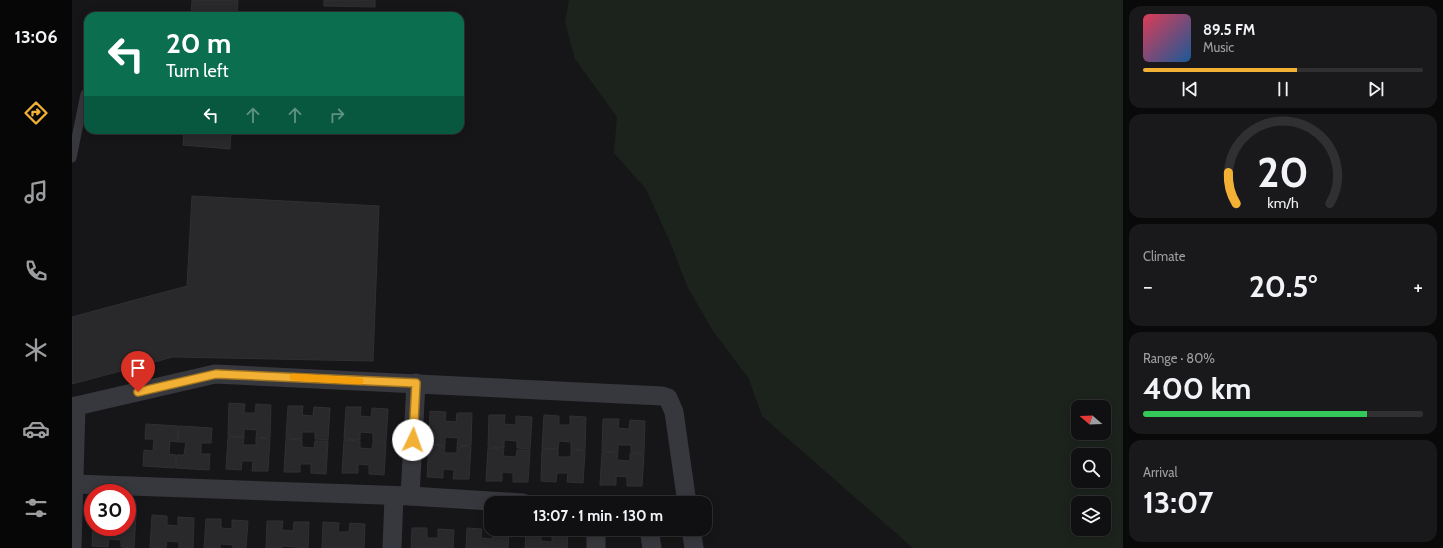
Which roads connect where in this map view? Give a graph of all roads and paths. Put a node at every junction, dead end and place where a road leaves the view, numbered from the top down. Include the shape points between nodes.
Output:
1 (84, 99) edge
2 (72, 158) edge
3 (416, 383) junction
4 (74, 406) edge
5 (74, 447) edge
6 (75, 484) junction
7 (402, 496) junction
8 (686, 496) edge
9 (484, 501) edge
10 (596, 536) edge
11 (650, 536) edge
12 (692, 536) edge
13 (72, 548) edge
14 (392, 548) edge
15 (596, 548) edge
16 (652, 548) edge
17 (694, 548) edge

1 - 2 lane
3 - 4 street via 216,374
3 - 7 street
3 - 8 street via 668,398 674,412
4 - 5 street
5 - 6 street
6 - 7 street
6 - 13 street
7 - 9 street
7 - 14 street
10 - 15 street
11 - 16 street
12 - 17 street

